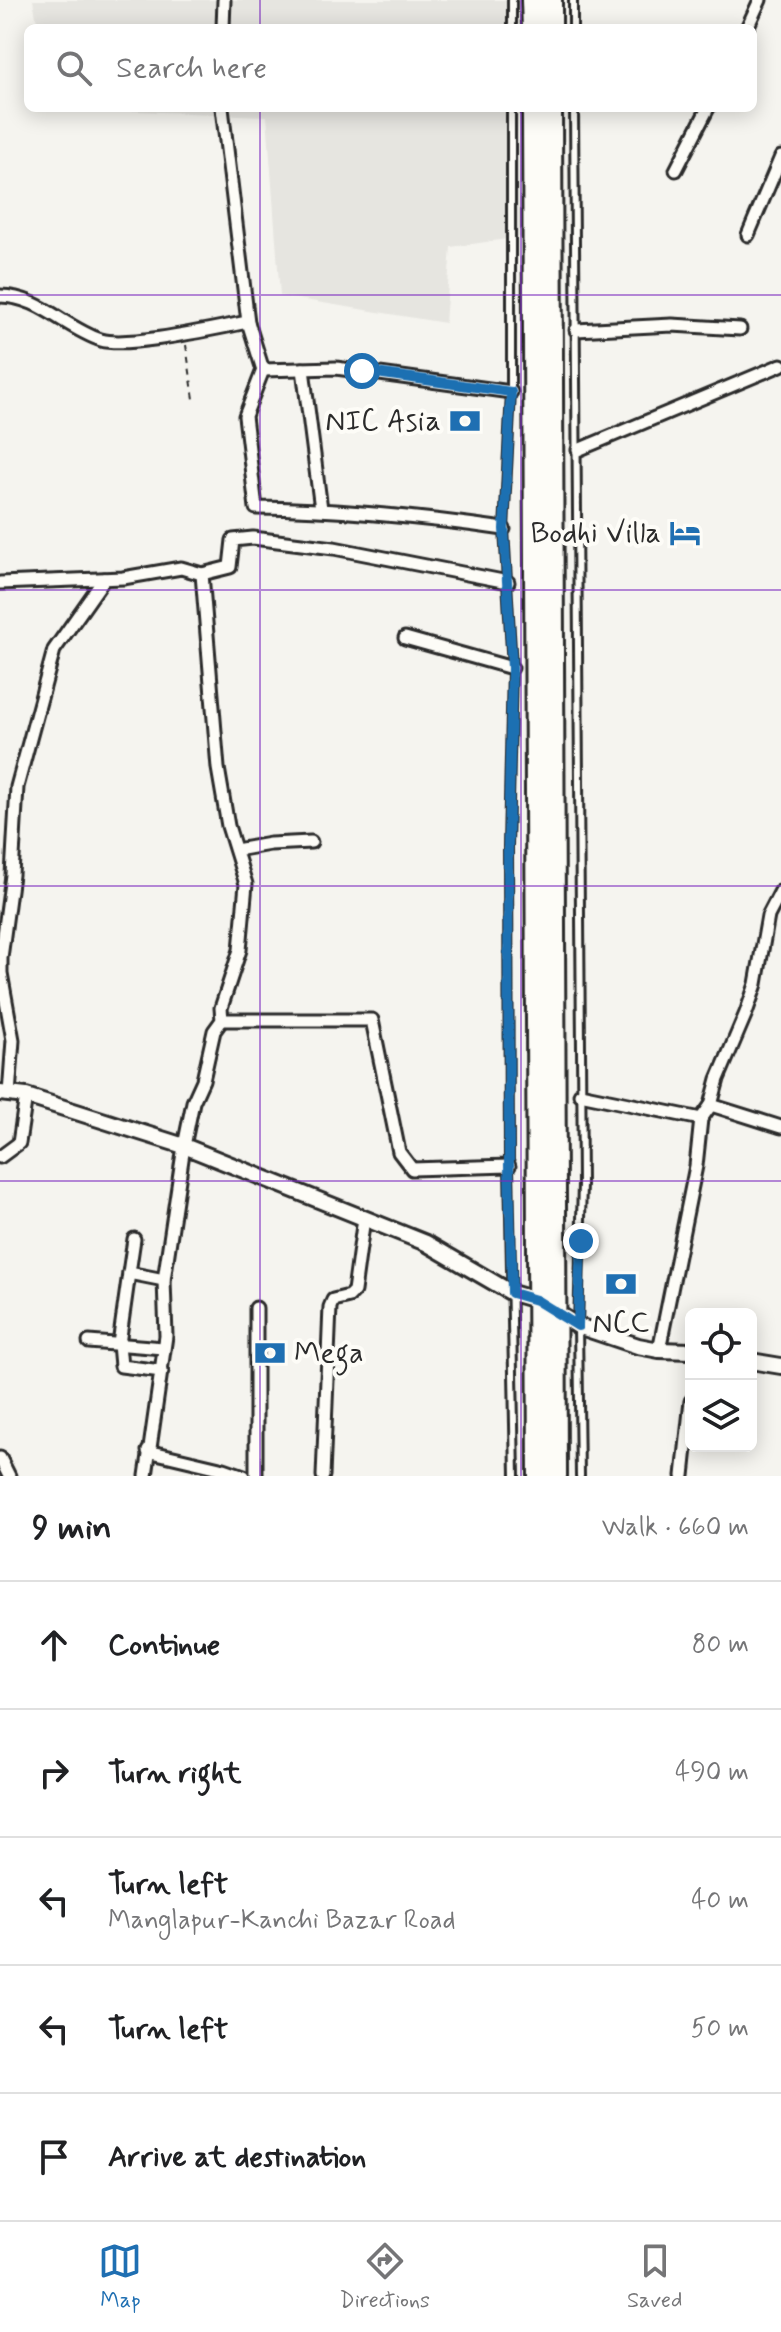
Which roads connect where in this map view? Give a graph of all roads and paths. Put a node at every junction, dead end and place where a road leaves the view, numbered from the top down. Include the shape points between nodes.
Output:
1 (224, 0) edge
2 (512, 0) edge
3 (532, 0) edge
4 (551, 0) edge
5 (573, 0) edge
6 (760, 0) edge
7 (223, 24) edge
8 (512, 24) edge
9 (533, 24) edge
10 (551, 24) edge
11 (573, 24) edge
12 (749, 24) edge
13 (222, 112) edge
14 (511, 112) edge
15 (533, 112) edge
16 (551, 112) edge
17 (574, 112) edge
18 (706, 112) edge
19 (781, 157) edge
20 (676, 170) dead end
21 (748, 235) dead end
22 (0, 296) edge
23 (248, 322) junction
24 (740, 329) dead end
25 (576, 330) junction
26 (185, 333) junction
27 (781, 365) edge
28 (303, 369) junction
29 (263, 370) junction
30 (511, 392) junction
31 (194, 399) dead end
32 (578, 450) junction
33 (321, 509) junction
34 (504, 529) junction
35 (202, 574) junction
36 (104, 579) junction
37 (508, 582) junction
38 (0, 583) edge
39 (405, 638) dead end
40 (512, 668) junction
41 (311, 842) dead end
42 (236, 850) junction
43 (781, 891) edge
44 (222, 1020) junction
45 (5, 1094) edge
46 (580, 1094) junction
47 (26, 1096) junction
48 (711, 1105) junction
49 (701, 1119) junction
50 (781, 1127) edge
51 (184, 1146) junction
52 (0, 1157) edge
53 (509, 1166) junction
54 (364, 1218) junction
55 (134, 1239) dead end
56 (129, 1273) junction
57 (164, 1280) junction
58 (512, 1293) junction
59 (536, 1300) junction
60 (256, 1308) dead end
61 (554, 1313) junction
62 (578, 1326) junction
63 (89, 1342) dead end
64 (119, 1344) junction
65 (163, 1348) junction
66 (659, 1350) junction
67 (685, 1351) edge
68 (757, 1362) edge
69 (781, 1366) edge
70 (162, 1371) junction
71 (148, 1451) junction
72 (686, 1452) edge
73 (0, 1458) edge
74 (9, 1476) edge
75 (146, 1476) edge
76 (244, 1476) edge
77 (256, 1476) edge
78 (323, 1476) edge
79 (515, 1476) edge
80 (539, 1476) edge
81 (556, 1476) edge
82 (580, 1476) edge
83 (683, 1476) edge

1 - 7 street
2 - 8 lane
3 - 9 highway
4 - 10 highway
5 - 11 lane
6 - 12 street
13 - 23 street
14 - 30 lane
15 - 59 highway
16 - 61 highway
17 - 25 lane
18 - 20 street
19 - 21 street
22 - 26 street via 39,305 105,341
23 - 26 street
23 - 29 street
24 - 25 street via 672,325
25 - 32 lane
26 - 31 path
27 - 32 street
28 - 29 street
28 - 30 street via 336,368
28 - 33 street
29 - 33 street via 245,416 256,508
30 - 34 lane
32 - 46 lane
33 - 34 street
34 - 37 lane
35 - 36 street via 181,568
35 - 37 street via 230,567 233,540 253,538
35 - 42 street via 218,768
36 - 38 street
36 - 45 street via 54,650 17,787 1,958 13,1040
37 - 40 lane
39 - 40 street
40 - 53 lane
41 - 42 street
42 - 44 street via 246,907
43 - 48 street via 768,916 756,984
44 - 51 street via 214,1031
44 - 53 street via 372,1020 399,1152 412,1169
45 - 47 street
46 - 49 street
46 - 62 lane
47 - 51 street
47 - 52 street via 19,1143
48 - 49 street
48 - 50 street
49 - 66 street
51 - 54 street
51 - 57 street
53 - 58 lane
54 - 58 street via 426,1243
54 - 78 street via 354,1291 333,1300 330,1307
55 - 56 street
56 - 57 street
56 - 64 street
57 - 65 street
58 - 59 street
58 - 79 lane
59 - 61 street
59 - 80 highway
60 - 77 street
61 - 62 street
61 - 81 highway
62 - 66 street
62 - 82 lane
63 - 64 street
64 - 65 street
64 - 70 street via 121,1366
65 - 70 street
66 - 67 street
68 - 69 street
70 - 71 street
71 - 75 street
71 - 76 street
72 - 83 street
73 - 74 street

